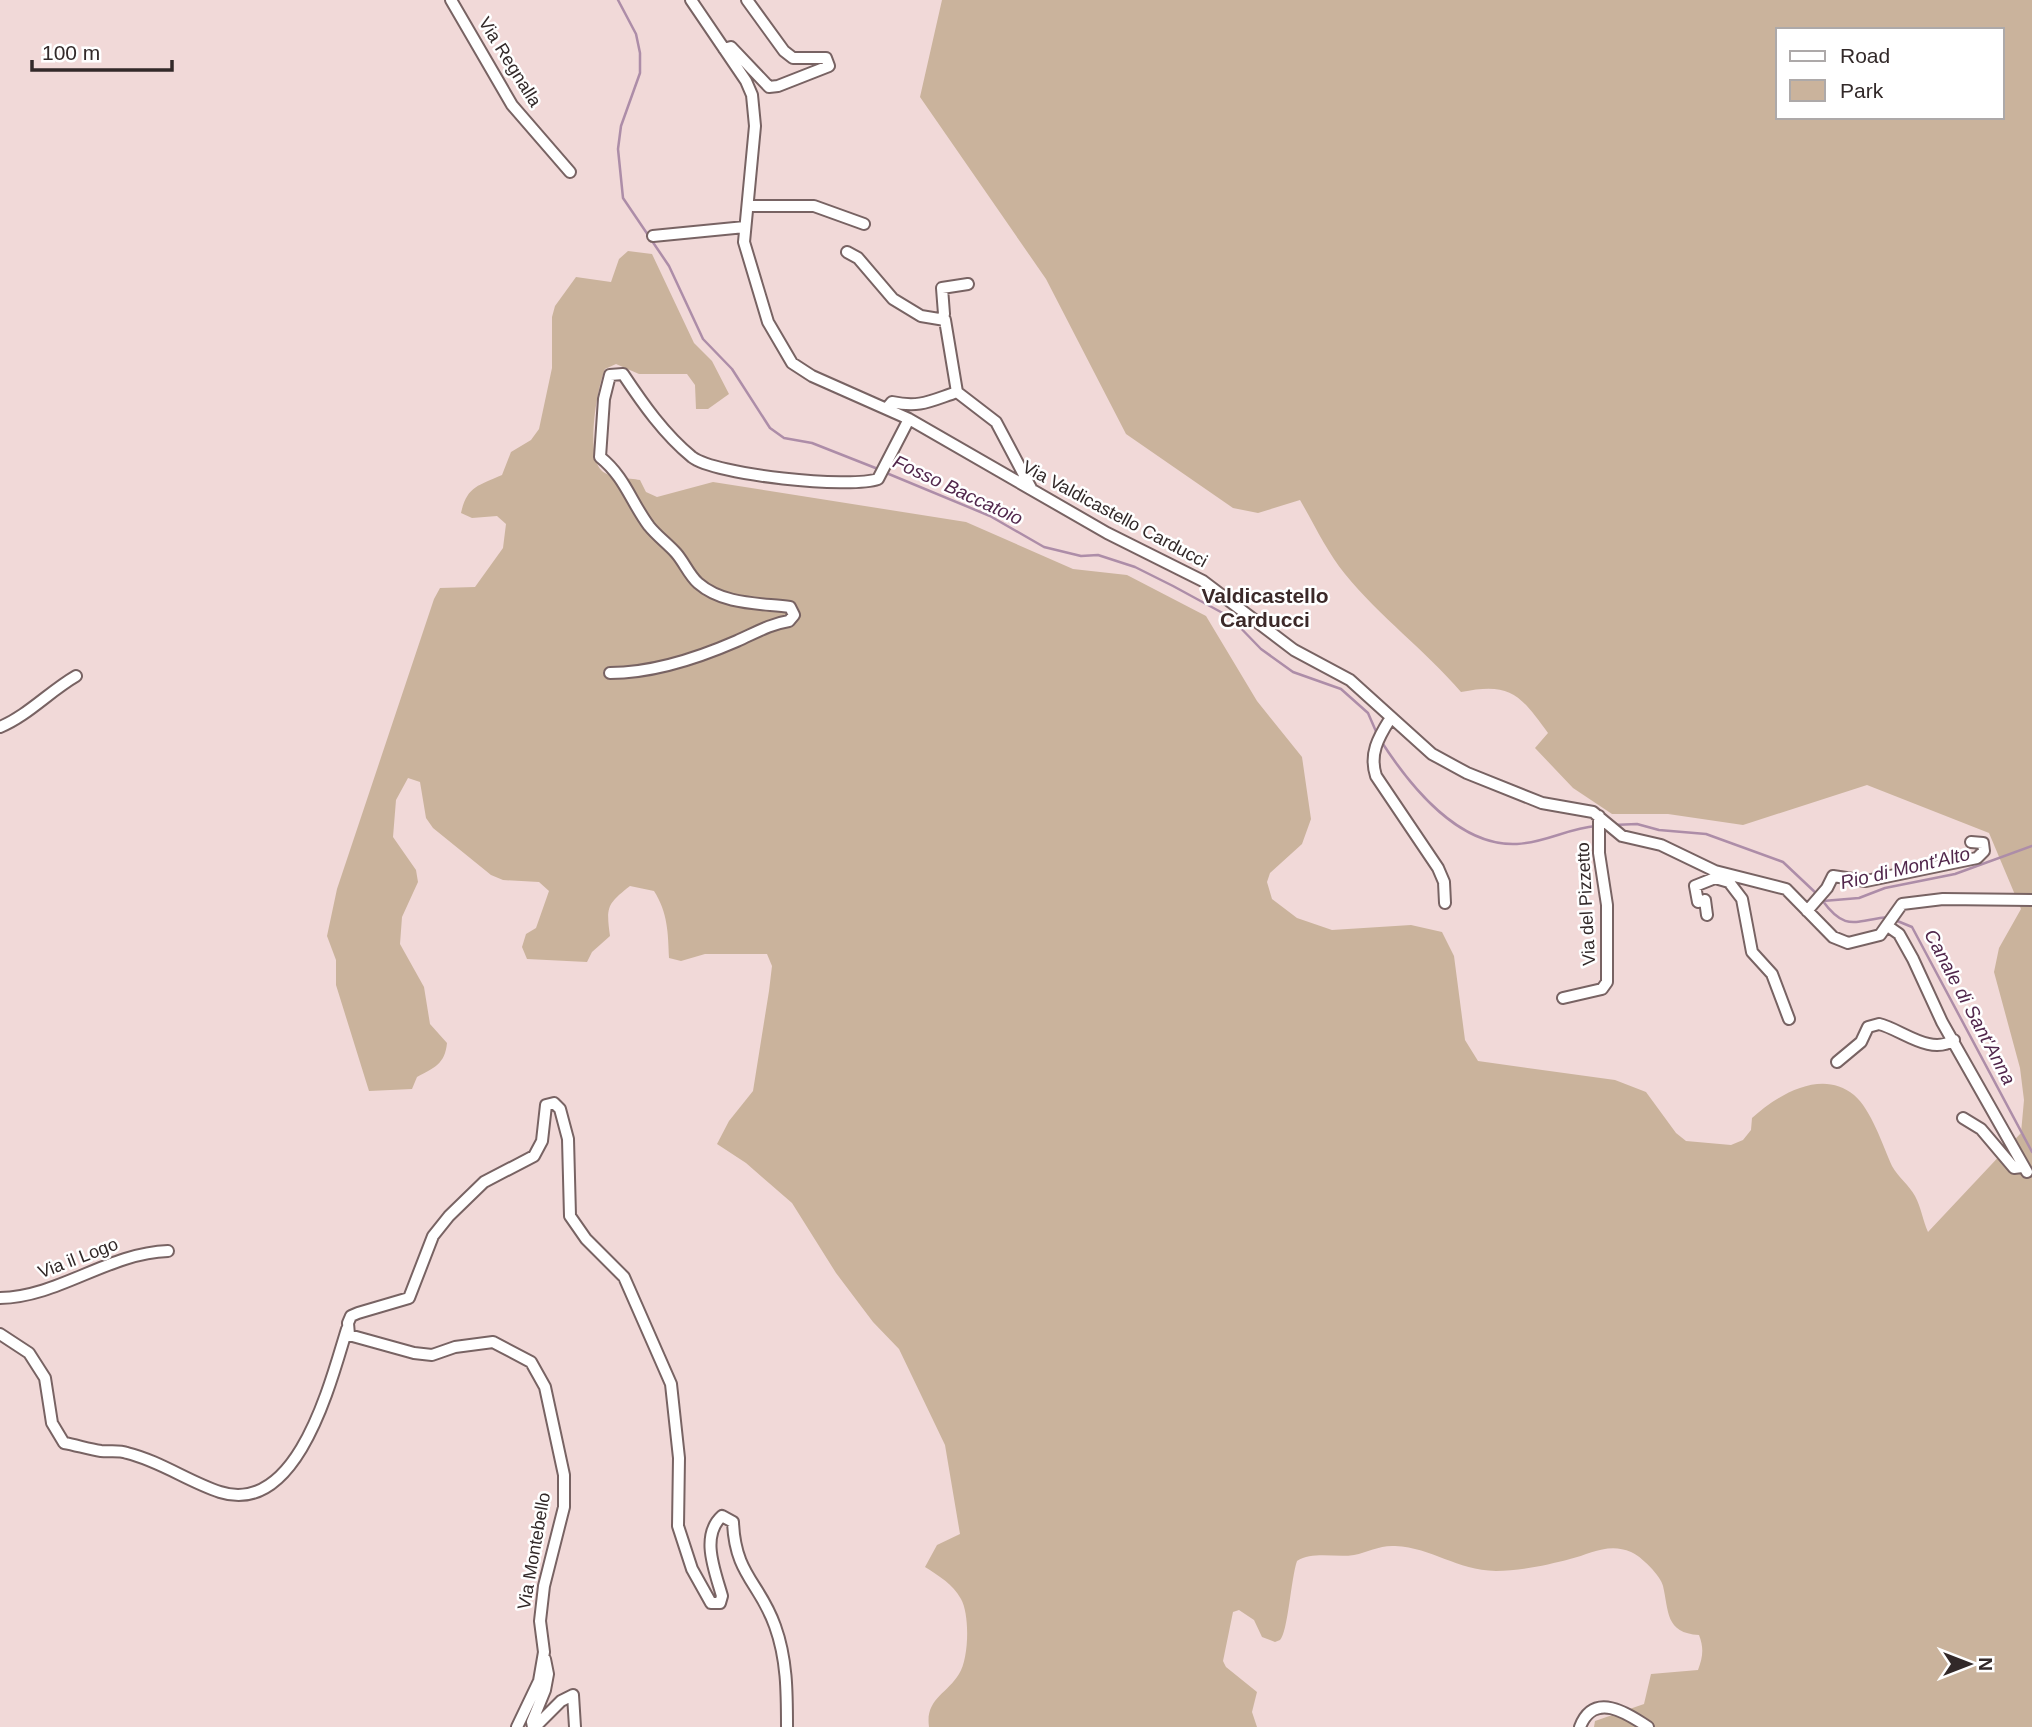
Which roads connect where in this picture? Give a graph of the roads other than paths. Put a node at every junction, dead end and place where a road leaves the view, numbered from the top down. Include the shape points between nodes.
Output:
1 (451, 0) edge
2 (691, 0) edge
3 (747, 0) edge
4 (723, 49) junction
5 (570, 172) dead end
6 (748, 206) junction
7 (863, 224) dead end
8 (745, 227) junction
9 (653, 236) dead end
10 (847, 252) dead end
11 (968, 284) dead end
12 (942, 317) junction
13 (957, 392) junction
14 (887, 408) junction
15 (909, 419) junction
16 (1031, 488) junction
17 (610, 673) dead end
18 (76, 676) dead end
19 (1390, 719) junction
20 (0, 727) edge
21 (1599, 816) junction
22 (1971, 842) dead end
23 (1715, 874) junction
24 (2032, 900) edge
25 (1445, 903) dead end
26 (1809, 908) junction
27 (1707, 915) dead end
28 (1891, 922) junction
29 (1563, 998) dead end
30 (1789, 1019) dead end
31 (1954, 1040) junction
32 (1837, 1062) dead end
33 (1963, 1118) dead end
34 (168, 1251) dead end
35 (0, 1298) edge
36 (348, 1332) junction
37 (0, 1334) edge
38 (544, 1653) junction
39 (517, 1727) edge
40 (534, 1727) edge
41 (575, 1727) edge
42 (787, 1727) edge
43 (1580, 1727) edge
44 (1648, 1727) edge

1 - 5 street, Via Regnalla via 512,105
2 - 4 street, Via Valdicastello Carducci
3 - 4 street, Via Valdicastello Carducci via 772,38 793,58 825,58 828,66 769,87 738,52 731,47
4 - 6 street, Via Valdicastello Carducci via 747,81 755,110
6 - 7 street via 814,206
6 - 8 street, Via Valdicastello Carducci
8 - 9 street
8 - 14 street, Via Valdicastello Carducci via 744,242 758,295 785,354 812,376
10 - 12 street via 858,258 893,299 922,316
11 - 12 street via 942,288
12 - 13 street
13 - 14 street via 922,405 892,402
13 - 16 street via 996,422
14 - 15 street, Via Valdicastello Carducci
15 - 16 street, Via Valdicastello Carducci
15 - 17 street via 884,472 870,482 766,475 694,458 641,404 623,374 610,375 600,457 628,486 649,526 710,592 748,604 790,607 794,615 735,642 642,673
16 - 19 street, Via Valdicastello Carducci via 1203,581 1294,650 1350,680
18 - 20 street
19 - 21 street, Via Valdicastello Carducci via 1432,754 1466,773 1542,803
19 - 25 street via 1374,748 1372,763 1376,776 1438,868
21 - 23 street, Via Valdicastello Carducci via 1622,836 1661,845
21 - 29 street, Via del Pizzetto via 1607,905 1607,982 1602,989
22 - 26 street via 1983,843 1984,850 1977,858 1866,881 1833,876
23 - 26 street, Via Valdicastello Carducci via 1786,889
23 - 27 street via 1695,886
23 - 30 street via 1742,899 1752,952 1772,974
24 - 28 street, Via Valdicastello Carducci via 1902,904
26 - 28 street, Via Valdicastello Carducci via 1833,937 1848,943 1880,935
28 - 31 street
31 - 32 street via 1930,1043 1879,1024 1868,1027 1861,1042
31 - 33 street via 2024,1169 2014,1168 1986,1134
34 - 35 street, Via il Logo via 126,1258 36,1293
36 - 37 street via 298,1460 244,1496 222,1493 126,1452 64,1443 52,1423 45,1378 29,1353
36 - 38 street, Via Montebello via 432,1355 493,1342 531,1362 545,1387 564,1475 564,1507 540,1621
36 - 42 street via 351,1316 358,1312 409,1298 433,1236 484,1182 534,1156 546,1105 554,1103 568,1139 570,1216 624,1277 671,1384 679,1458 678,1526 692,1569 711,1603 720,1603 710,1540 715,1522 722,1516 733,1522 739,1563 767,1609 782,1650
38 - 39 street, Via Montebello via 539,1681
38 - 40 street via 548,1674
40 - 41 street via 573,1695
43 - 44 street via 1592,1709 1615,1707

